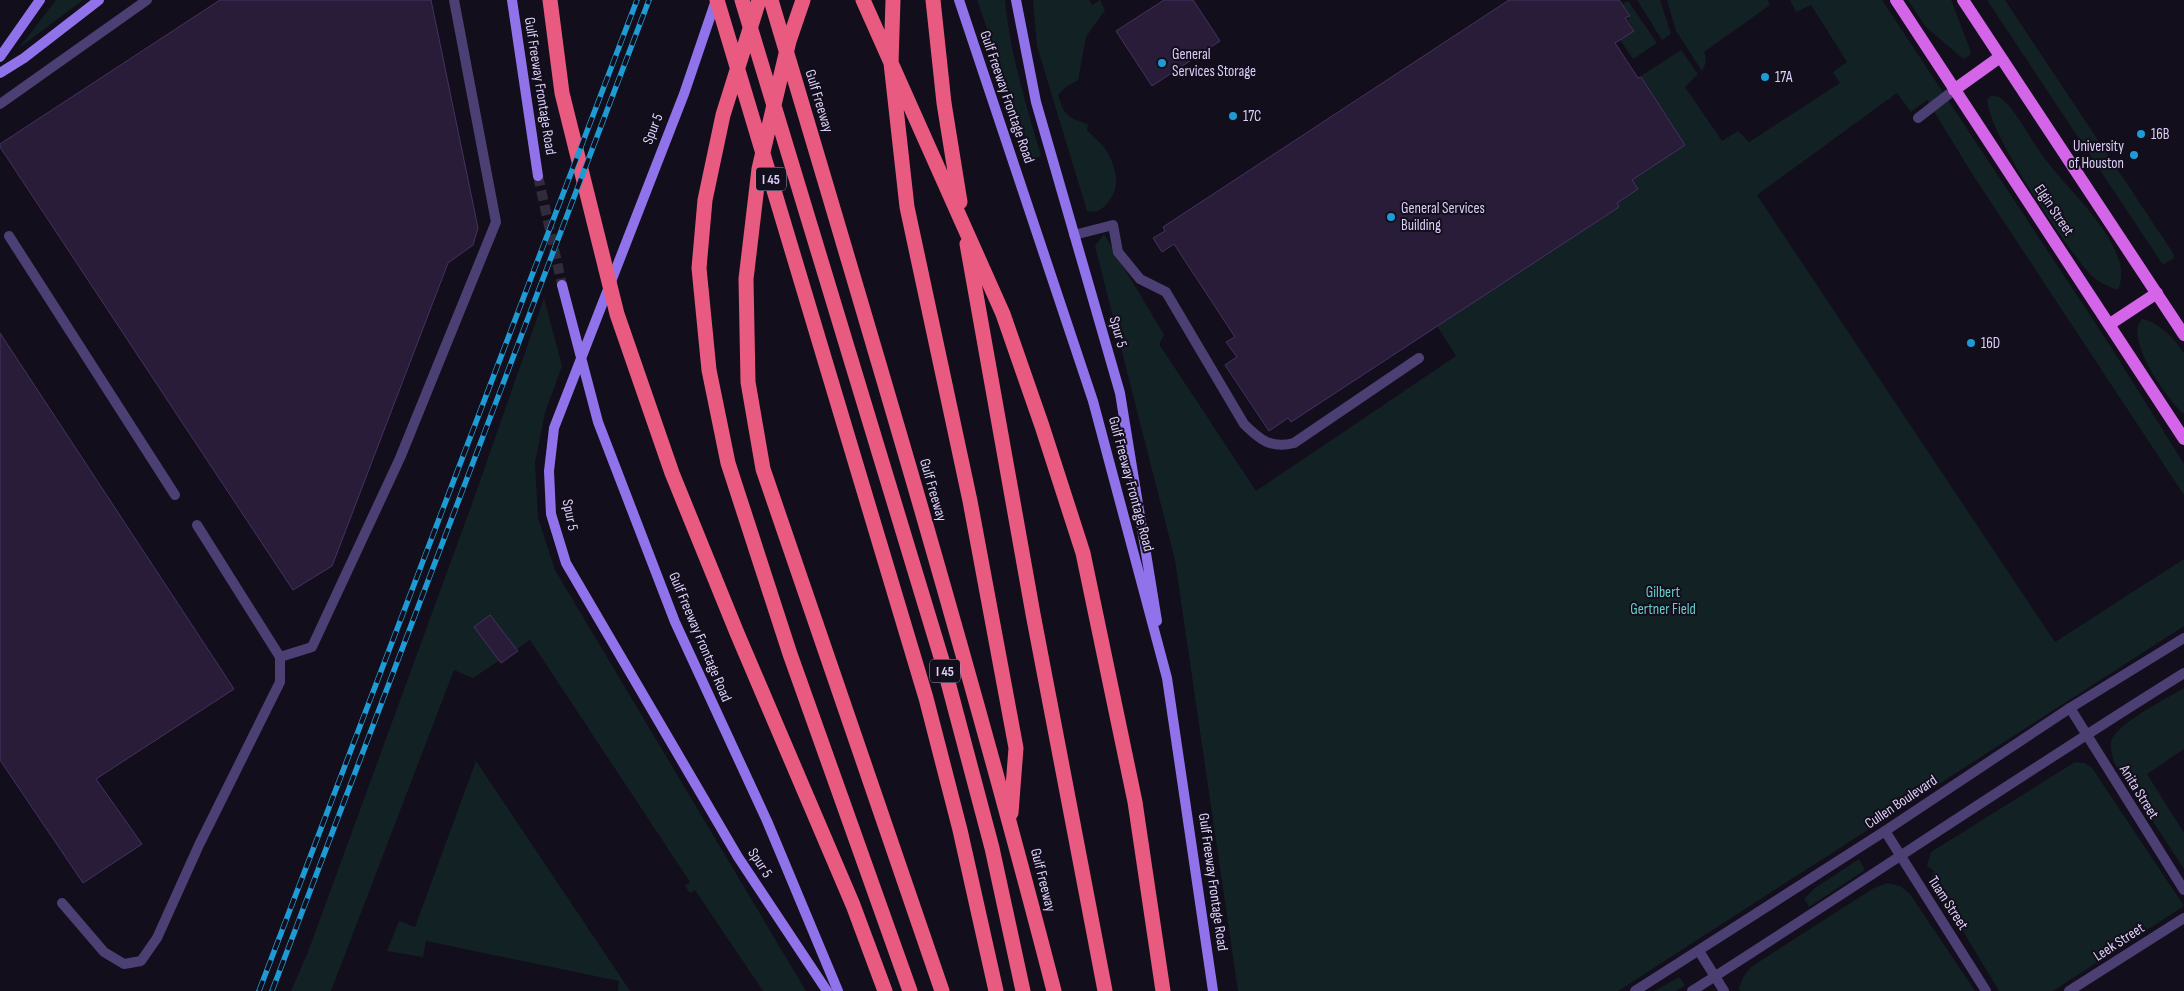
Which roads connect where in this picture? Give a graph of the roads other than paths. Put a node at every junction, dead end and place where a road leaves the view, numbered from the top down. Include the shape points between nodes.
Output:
1 (40, 0) edge
2 (99, 0) edge
3 (146, 0) edge
4 (454, 0) edge
5 (512, 0) edge
6 (550, 0) edge
7 (716, 0) edge
8 (742, 0) edge
9 (759, 0) edge
10 (771, 0) edge
11 (802, 0) edge
12 (863, 0) edge
13 (893, 0) edge
14 (933, 0) edge
15 (958, 0) edge
16 (1016, 0) edge
17 (1896, 0) edge
18 (1963, 0) edge
19 (0, 57) edge
20 (2000, 57) junction
21 (0, 73) edge
22 (1954, 90) junction
23 (0, 104) edge
24 (1918, 118) dead end
25 (538, 176) tunnel mouth
26 (1074, 235) junction
27 (9, 236) dead end
28 (562, 284) tunnel mouth
29 (2157, 293) junction
30 (2110, 324) junction
31 (2184, 335) edge
32 (1419, 358) dead end
33 (2184, 439) edge
34 (174, 495) dead end
35 (197, 525) dead end
36 (2184, 638) edge
37 (280, 657) junction
38 (2184, 673) edge
39 (1167, 678) junction
40 (2070, 708) junction
41 (2087, 734) junction
42 (1011, 824) junction
43 (1885, 832) junction
44 (1902, 857) junction
45 (2184, 890) edge
46 (62, 903) dead end
47 (2184, 918) edge
48 (1699, 950) junction
49 (1715, 976) junction
50 (827, 991) edge
51 (838, 991) edge
52 (885, 991) edge
53 (910, 991) edge
54 (942, 991) edge
55 (996, 991) edge
56 (1023, 991) edge
57 (1054, 991) edge
58 (1105, 991) edge
59 (1163, 991) edge
60 (1213, 991) edge
61 (1636, 991) edge
62 (1692, 991) edge
63 (1724, 991) edge
64 (1986, 991) edge
65 (2069, 991) edge

1 - 19 main road
2 - 21 main road
3 - 23 street
4 - 37 street via 496,222 400,458 312,646
5 - 25 main road, Gulf Freeway Frontage Road
6 - 52 highway via 562,93 617,314 672,473 853,906
7 - 50 main road, Spur 5 via 684,94 554,428 549,471 552,514 566,563 738,857
7 - 55 highway, I 45 via 926,698
8 - 56 highway, I 45 via 944,668 992,848
9 - 53 highway via 723,115 705,200 699,268 709,370 728,463 790,654
10 - 42 highway, Gulf Freeway / I 45
11 - 54 highway via 789,40 759,169 746,279 748,382 763,469
12 - 59 highway via 1003,314 1083,553 1135,802
13 - 42 highway via 891,63 907,207 970,501 1016,748
14 - 58 highway via 944,103 974,287
15 - 39 main road, Gulf Freeway Frontage Road via 1093,401
16 - 26 main road, Spur 5 via 1036,102
17 - 22 main road, Elgin Street
18 - 20 main road
20 - 22 main road
20 - 29 main road
22 - 24 street
22 - 30 main road, Elgin Street
26 - 32 street via 1113,225 1118,252 1140,279 1166,292 1244,424 1270,443 1282,446 1294,443
26 - 39 main road, Spur 5 via 1120,393
27 - 34 street
28 - 51 main road, Gulf Freeway Frontage Road via 598,422 675,622 767,821
29 - 30 main road
29 - 31 main road
30 - 33 main road, Elgin Street
35 - 37 street
36 - 40 street, Cullen Boulevard
37 - 46 street via 280,682 199,845 158,938 141,961 124,964 104,952
38 - 41 street
39 - 60 main road, Gulf Freeway Frontage Road
40 - 41 street, Anita Street
40 - 43 street, Cullen Boulevard
41 - 44 street
41 - 45 street, Anita Street
42 - 57 highway, Gulf Freeway / I 45
43 - 44 street, Tuam Street
43 - 48 street, Cullen Boulevard
44 - 49 street
44 - 64 street, Tuam Street
47 - 65 street, Leek Street
48 - 49 street
48 - 61 street, Cullen Boulevard
49 - 62 street
49 - 63 street

